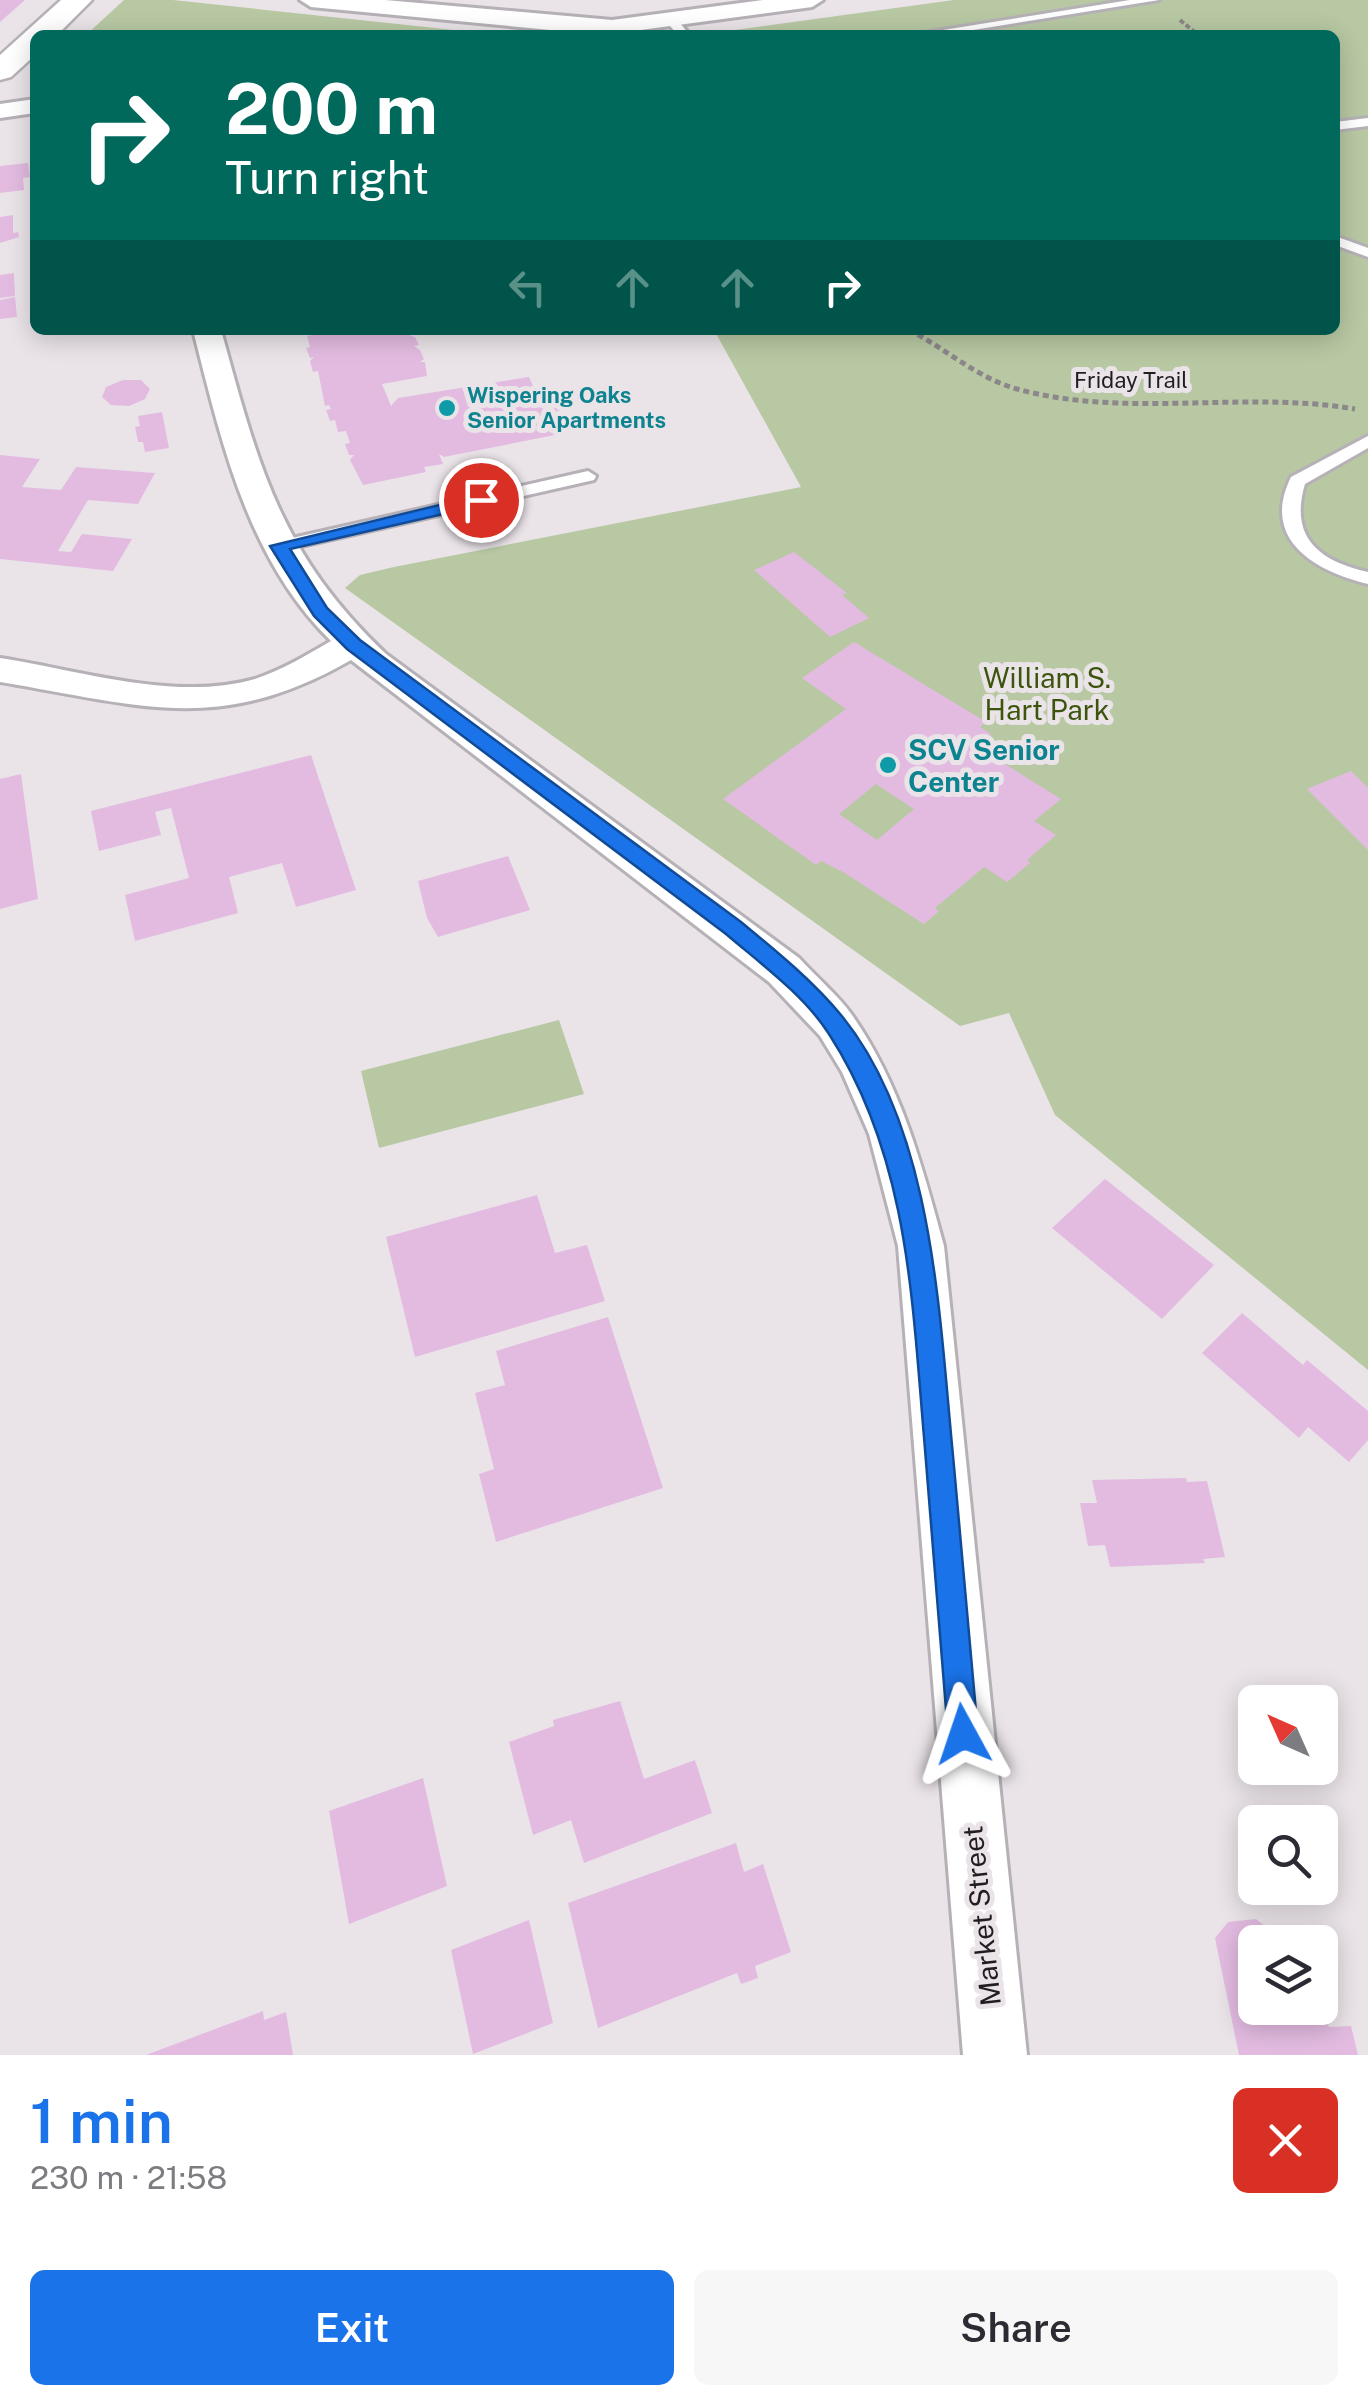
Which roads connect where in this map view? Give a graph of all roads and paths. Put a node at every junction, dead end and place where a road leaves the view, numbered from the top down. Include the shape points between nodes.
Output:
1 (78, 0) edge
2 (311, 0) edge
3 (812, 0) edge
4 (1153, 0) edge
5 (717, 6) edge
6 (612, 27) junction
7 (676, 27) edge
8 (45, 30) edge
9 (590, 30) edge
10 (952, 30) edge
11 (30, 43) edge
12 (0, 71) edge
13 (30, 107) edge
14 (0, 110) edge
15 (1368, 122) edge
16 (1340, 125) edge
17 (1340, 242) edge
18 (1368, 253) edge
19 (207, 335) edge
20 (918, 335) edge
21 (1367, 412) edge
22 (1368, 440) edge
23 (588, 476) dead end
24 (279, 546) junction
25 (1368, 578) edge
26 (353, 644) junction
27 (0, 670) edge
28 (995, 2055) edge

1 - 8 street
2 - 6 street
3 - 5 street
4 - 10 lane
5 - 7 street
6 - 7 street
6 - 9 street
11 - 12 street
13 - 14 street
15 - 16 lane
17 - 18 lane
19 - 24 street, Market Street via 242,460
20 - 21 path, Friday Trail via 988,380 1052,397 1304,399
22 - 25 lane via 1296,480 1288,520 1316,556
23 - 24 lane
24 - 26 street, Market Street via 320,612
26 - 27 street via 292,678 210,698
26 - 28 street, Market Street via 784,970 835,1024 884,1116 921,1246

